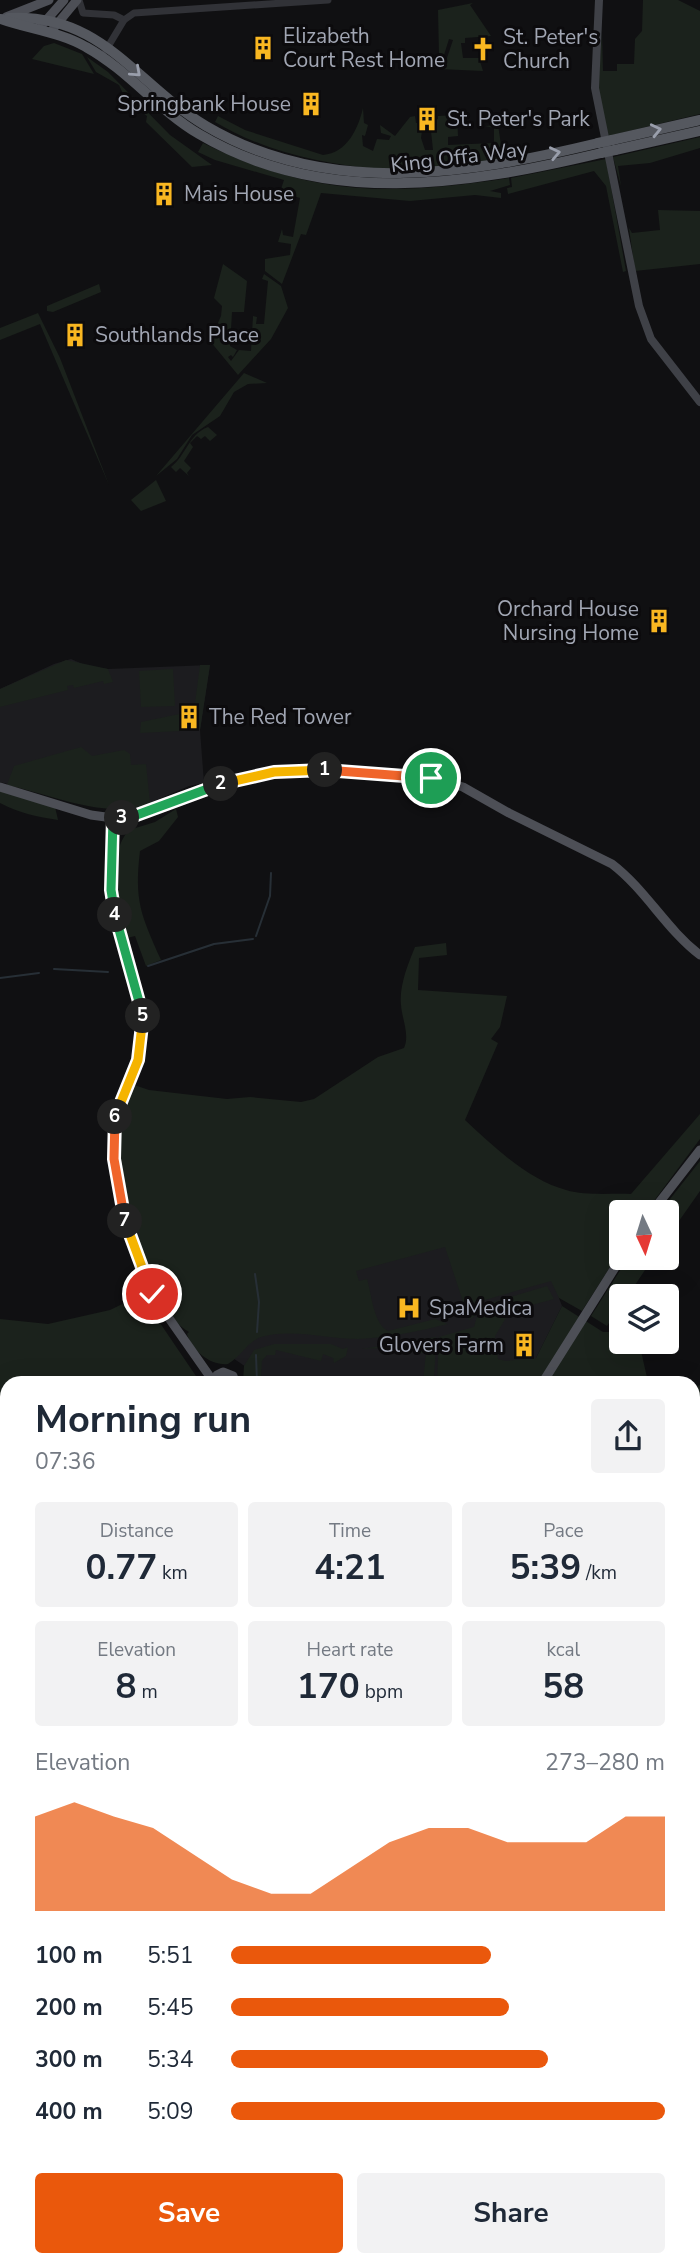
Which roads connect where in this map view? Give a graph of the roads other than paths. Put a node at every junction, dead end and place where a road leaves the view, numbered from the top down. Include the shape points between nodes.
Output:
1 (48, 0) edge
2 (64, 0) edge
3 (78, 0) edge
4 (328, 0) edge
5 (599, 0) edge
6 (0, 19) edge
7 (46, 20) junction
8 (124, 20) junction
9 (59, 23) junction
10 (38, 30) junction
11 (50, 33) junction
12 (104, 52) junction
13 (700, 120) edge
14 (700, 131) edge
15 (614, 145) junction
16 (700, 402) edge
17 (0, 787) edge
18 (113, 818) junction
19 (700, 955) edge
20 (700, 1150) edge
21 (661, 1200) edge
22 (613, 1270) edge
23 (203, 1363) junction
24 (220, 1373) junction
25 (210, 1376) edge
26 (218, 1376) edge
27 (231, 1376) edge
28 (547, 1376) edge

1 - 6 main road
2 - 7 main road
3 - 8 street via 83,13
3 - 9 main road
4 - 8 street via 144,11
5 - 16 main road via 595,88 631,270 651,339
6 - 7 highway, King Offa Way
6 - 10 highway, King Offa Way
7 - 9 highway, King Offa Way
7 - 10 main road
8 - 12 street
9 - 11 main road
9 - 12 highway, King Offa Way via 75,28
10 - 11 highway, King Offa Way
11 - 12 highway, King Offa Way
12 - 15 highway, King Offa Way, bridge via 177,121 248,157 307,175 379,185 432,183 513,173
15 -> 13 highway, King Offa Way
14 - 15 highway, King Offa Way
17 - 18 main road
18 - 19 main road via 134,816 215,786 274,772 383,773 445,780 612,864
18 - 23 main road via 113,909 143,1021 138,1060 113,1128 121,1205 152,1294
20 - 21 main road
22 - 28 main road
23 - 24 main road
23 - 25 main road
24 - 26 main road
24 - 27 main road

